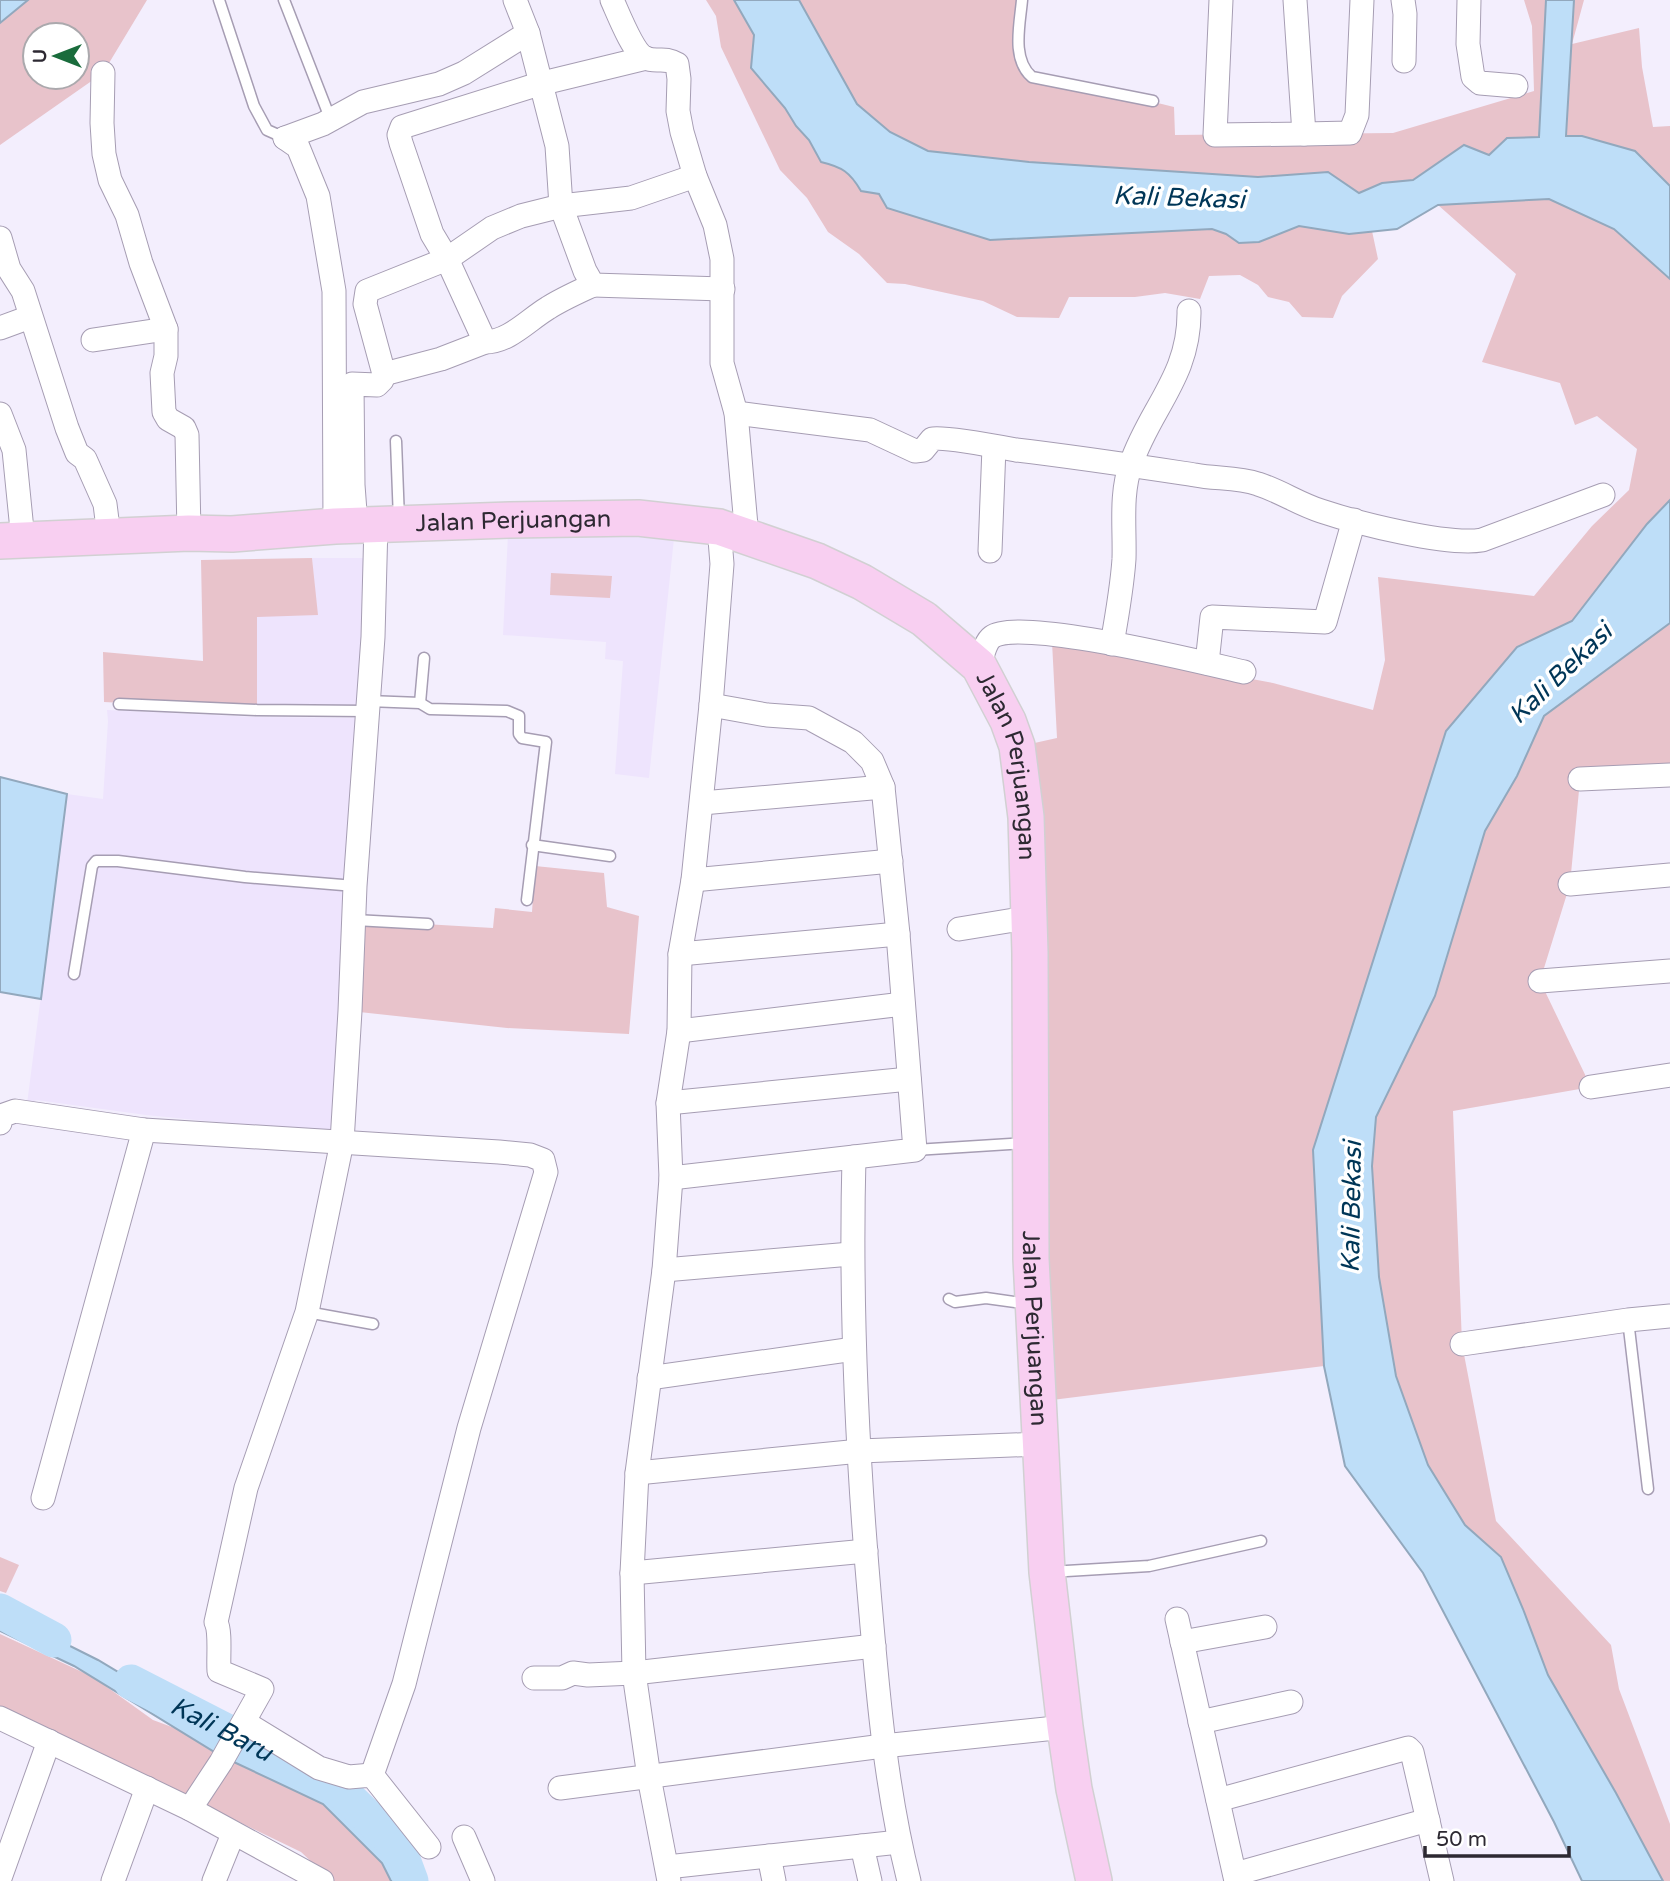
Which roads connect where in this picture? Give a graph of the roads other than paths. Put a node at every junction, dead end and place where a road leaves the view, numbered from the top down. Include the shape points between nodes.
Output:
1 (219, 0) edge
2 (284, 0) edge
3 (516, 0) edge
4 (612, 0) edge
5 (1023, 0) edge
6 (1221, 0) edge
7 (1295, 0) edge
8 (1362, 0) edge
9 (1403, 0) edge
10 (1469, 0) edge
11 (528, 33) junction
12 (646, 58) junction
13 (1404, 61) dead end
14 (103, 73) dead end
15 (539, 84) junction
16 (1516, 86) dead end
17 (1153, 101) dead end
18 (330, 118) junction
19 (1304, 134) junction
20 (285, 138) junction
21 (695, 176) junction
22 (561, 206) junction
23 (0, 238) edge
24 (447, 259) junction
25 (593, 285) junction
26 (723, 289) junction
27 (1189, 311) dead end
28 (30, 317) junction
29 (0, 328) edge
30 (166, 330) junction
31 (93, 340) dead end
32 (485, 342) junction
33 (384, 374) junction
34 (0, 414) edge
35 (736, 414) junction
36 (396, 441) dead end
37 (994, 447) junction
38 (1130, 464) junction
39 (1603, 495) dead end
40 (1354, 520) junction
41 (366, 524) junction
42 (733, 532) junction
43 (189, 533) junction
44 (109, 536) junction
45 (12, 540) edge
46 (990, 551) dead end
47 (1112, 644) junction
48 (424, 658) dead end
49 (1208, 663) junction
50 (979, 666) junction
51 (1244, 672) dead end
52 (420, 703) junction
53 (119, 704) dead end
54 (711, 705) junction
55 (368, 706) junction
56 (1670, 775) edge
57 (1580, 779) dead end
58 (883, 787) junction
59 (702, 803) junction
60 (532, 845) junction
61 (610, 856) dead end
62 (891, 861) junction
63 (1670, 875) edge
64 (693, 880) junction
65 (1570, 884) dead end
66 (355, 886) junction
67 (527, 900) dead end
68 (1027, 918) junction
69 (355, 920) junction
70 (428, 924) dead end
71 (959, 929) dead end
72 (898, 934) junction
73 (680, 954) junction
74 (1670, 971) edge
75 (75, 974) dead end
76 (1540, 981) dead end
77 (903, 1003) junction
78 (679, 1031) junction
79 (1670, 1075) edge
80 (909, 1079) junction
81 (1591, 1087) dead end
82 (668, 1103) junction
83 (0, 1123) edge
84 (144, 1130) junction
85 (342, 1142) junction
86 (1030, 1143) junction
87 (915, 1150) junction
88 (854, 1157) junction
89 (671, 1178) junction
90 (851, 1254) junction
91 (664, 1270) junction
92 (949, 1299) dead end
93 (1032, 1304) junction
94 (307, 1312) junction
95 (1670, 1316) edge
96 (1628, 1320) junction
97 (373, 1324) dead end
98 (1462, 1343) dead end
99 (854, 1349) junction
100 (649, 1378) junction
101 (1040, 1444) junction
102 (860, 1451) junction
103 (637, 1473) junction
104 (1648, 1489) dead end
105 (43, 1498) dead end
106 (1261, 1541) dead end
107 (866, 1551) junction
108 (1047, 1572) junction
109 (632, 1573) junction
110 (1177, 1619) dead end
111 (1265, 1627) dead end
112 (1182, 1642) junction
113 (874, 1646) junction
114 (634, 1673) junction
115 (534, 1678) dead end
116 (1291, 1702) dead end
117 (0, 1718) edge
118 (244, 1722) junction
119 (1200, 1722) junction
120 (1065, 1727) junction
121 (49, 1741) junction
122 (883, 1746) junction
123 (372, 1775) junction
124 (649, 1777) junction
125 (147, 1788) junction
126 (560, 1788) dead end
127 (1218, 1800) junction
128 (190, 1809) junction
129 (1428, 1820) junction
130 (233, 1834) junction
131 (464, 1837) dead end
132 (899, 1842) junction
133 (862, 1846) junction
134 (429, 1847) dead end
135 (769, 1856) junction
136 (668, 1874) edge
137 (1235, 1877) edge
138 (0, 1878) edge
139 (113, 1881) edge
140 (214, 1881) edge
141 (322, 1881) edge
142 (483, 1881) edge
143 (774, 1881) edge
144 (870, 1881) edge
145 (909, 1881) edge
146 (1094, 1881) edge
147 (1442, 1881) edge

1 - 20 lane via 254,106 267,130
2 - 18 lane
3 - 11 street
4 - 12 street via 636,48
5 - 17 lane via 1020,58 1032,77
6 - 19 street via 1215,135
7 - 19 street
8 - 19 street via 1357,115 1350,133
9 - 13 street
10 - 16 street via 1473,77 1477,82
11 - 15 street
11 - 18 street via 439,84 363,102
12 - 15 street
12 - 21 street via 677,64 678,111
14 - 30 street via 104,154 110,180 127,215
15 - 22 street via 557,146
15 - 24 street via 402,127 399,135 407,164 432,234
18 - 20 street
20 - 41 street via 298,147 318,196
21 - 22 street via 631,198
21 - 26 street via 715,225
22 - 24 street via 500,224
22 - 25 street
23 - 28 street
24 - 32 street
24 - 33 street via 367,290 365,304
25 - 26 street
25 - 32 street via 548,307 506,337
26 - 35 street via 722,363
27 - 38 street via 1175,381
28 - 29 street
28 - 44 street via 77,453 85,459 105,504
30 - 31 street
30 - 43 street via 162,399 168,419 187,435
32 - 33 street
33 - 41 street via 377,385 352,384 353,485
34 - 45 street via 14,450
35 - 37 street via 870,430 915,451 923,450 936,437
35 - 42 street
36 - 41 lane
37 - 38 street
37 - 46 street
38 - 40 street via 1258,483 1321,512
38 - 47 street via 1121,591
39 - 40 street via 1476,541
40 - 49 street via 1325,622 1212,617
41 - 42 main road, Jalan Perjuangan via 638,517
41 - 43 main road, Jalan Perjuangan
41 - 55 street via 373,637
42 - 50 main road, Jalan Perjuangan via 862,582 925,619
42 - 54 street via 722,564
43 - 44 main road, Jalan Perjuangan
44 - 45 main road, Jalan Perjuangan
47 - 49 street
47 - 50 street via 1052,634 995,635
48 - 52 lane
49 - 51 street
50 - 68 main road, Jalan Perjuangan via 1017,746 1026,817
52 - 55 lane
52 - 60 lane via 430,709 508,711 519,716 522,738 546,742
53 - 55 lane via 257,710
54 - 58 street via 822,723 853,742 872,761
54 - 59 street
55 - 66 street
56 - 57 street
58 - 59 street
58 - 62 street
59 - 64 street
60 - 61 lane
60 - 67 lane
62 - 64 street
62 - 72 street
63 - 65 street
64 - 73 street
66 - 69 street
66 - 75 lane via 96,861
68 - 71 street
68 - 86 main road, Jalan Perjuangan
69 - 70 lane
69 - 85 street
72 - 73 street
72 - 77 street
73 - 78 street
74 - 76 street
77 - 78 street
77 - 80 street
78 - 82 street
79 - 81 street
80 - 82 street
80 - 87 street
82 - 89 street
83 - 84 street via 1,1116 15,1111
84 - 85 street
84 - 105 street
85 - 94 street
85 - 123 street via 530,1155 544,1160 546,1172 469,1429 404,1684
86 - 87 lane
86 - 93 main road, Jalan Perjuangan
87 - 88 street
88 - 89 street
88 - 90 street
89 - 91 street
90 - 91 street
90 - 99 street
91 - 100 street
92 - 93 lane
93 - 101 main road, Jalan Perjuangan
94 - 97 lane
94 - 118 street via 246,1488 216,1622 219,1671 262,1689
95 - 96 street
96 - 98 street
96 - 104 lane
99 - 100 street
99 - 102 street
100 - 103 street
101 - 102 street
101 - 108 main road, Jalan Perjuangan
102 - 103 street
102 - 107 street
103 - 109 street
106 - 108 lane via 1149,1566
107 - 109 street
107 - 113 street
108 - 120 main road, Jalan Perjuangan
109 - 114 street
110 - 112 street
111 - 112 street
112 - 119 street
113 - 114 street
113 - 122 street
114 - 115 street
114 - 124 street
116 - 119 street
117 - 121 street
118 - 123 street via 318,1768 349,1777
118 - 128 street
119 - 127 street
120 - 122 street
120 - 146 main road, Jalan Perjuangan
121 - 125 street
121 - 138 street
122 - 124 street
122 - 132 street
123 - 134 street
124 - 126 street
124 - 136 street
125 - 128 street
125 - 139 street
127 - 129 street via 1406,1748 1412,1752
127 - 137 street
128 - 130 street
129 - 137 street
129 - 147 street
130 - 140 street
130 - 141 street
131 - 142 street
132 - 133 street
132 - 145 street
133 - 135 street
133 - 144 street
135 - 136 street
135 - 143 street

